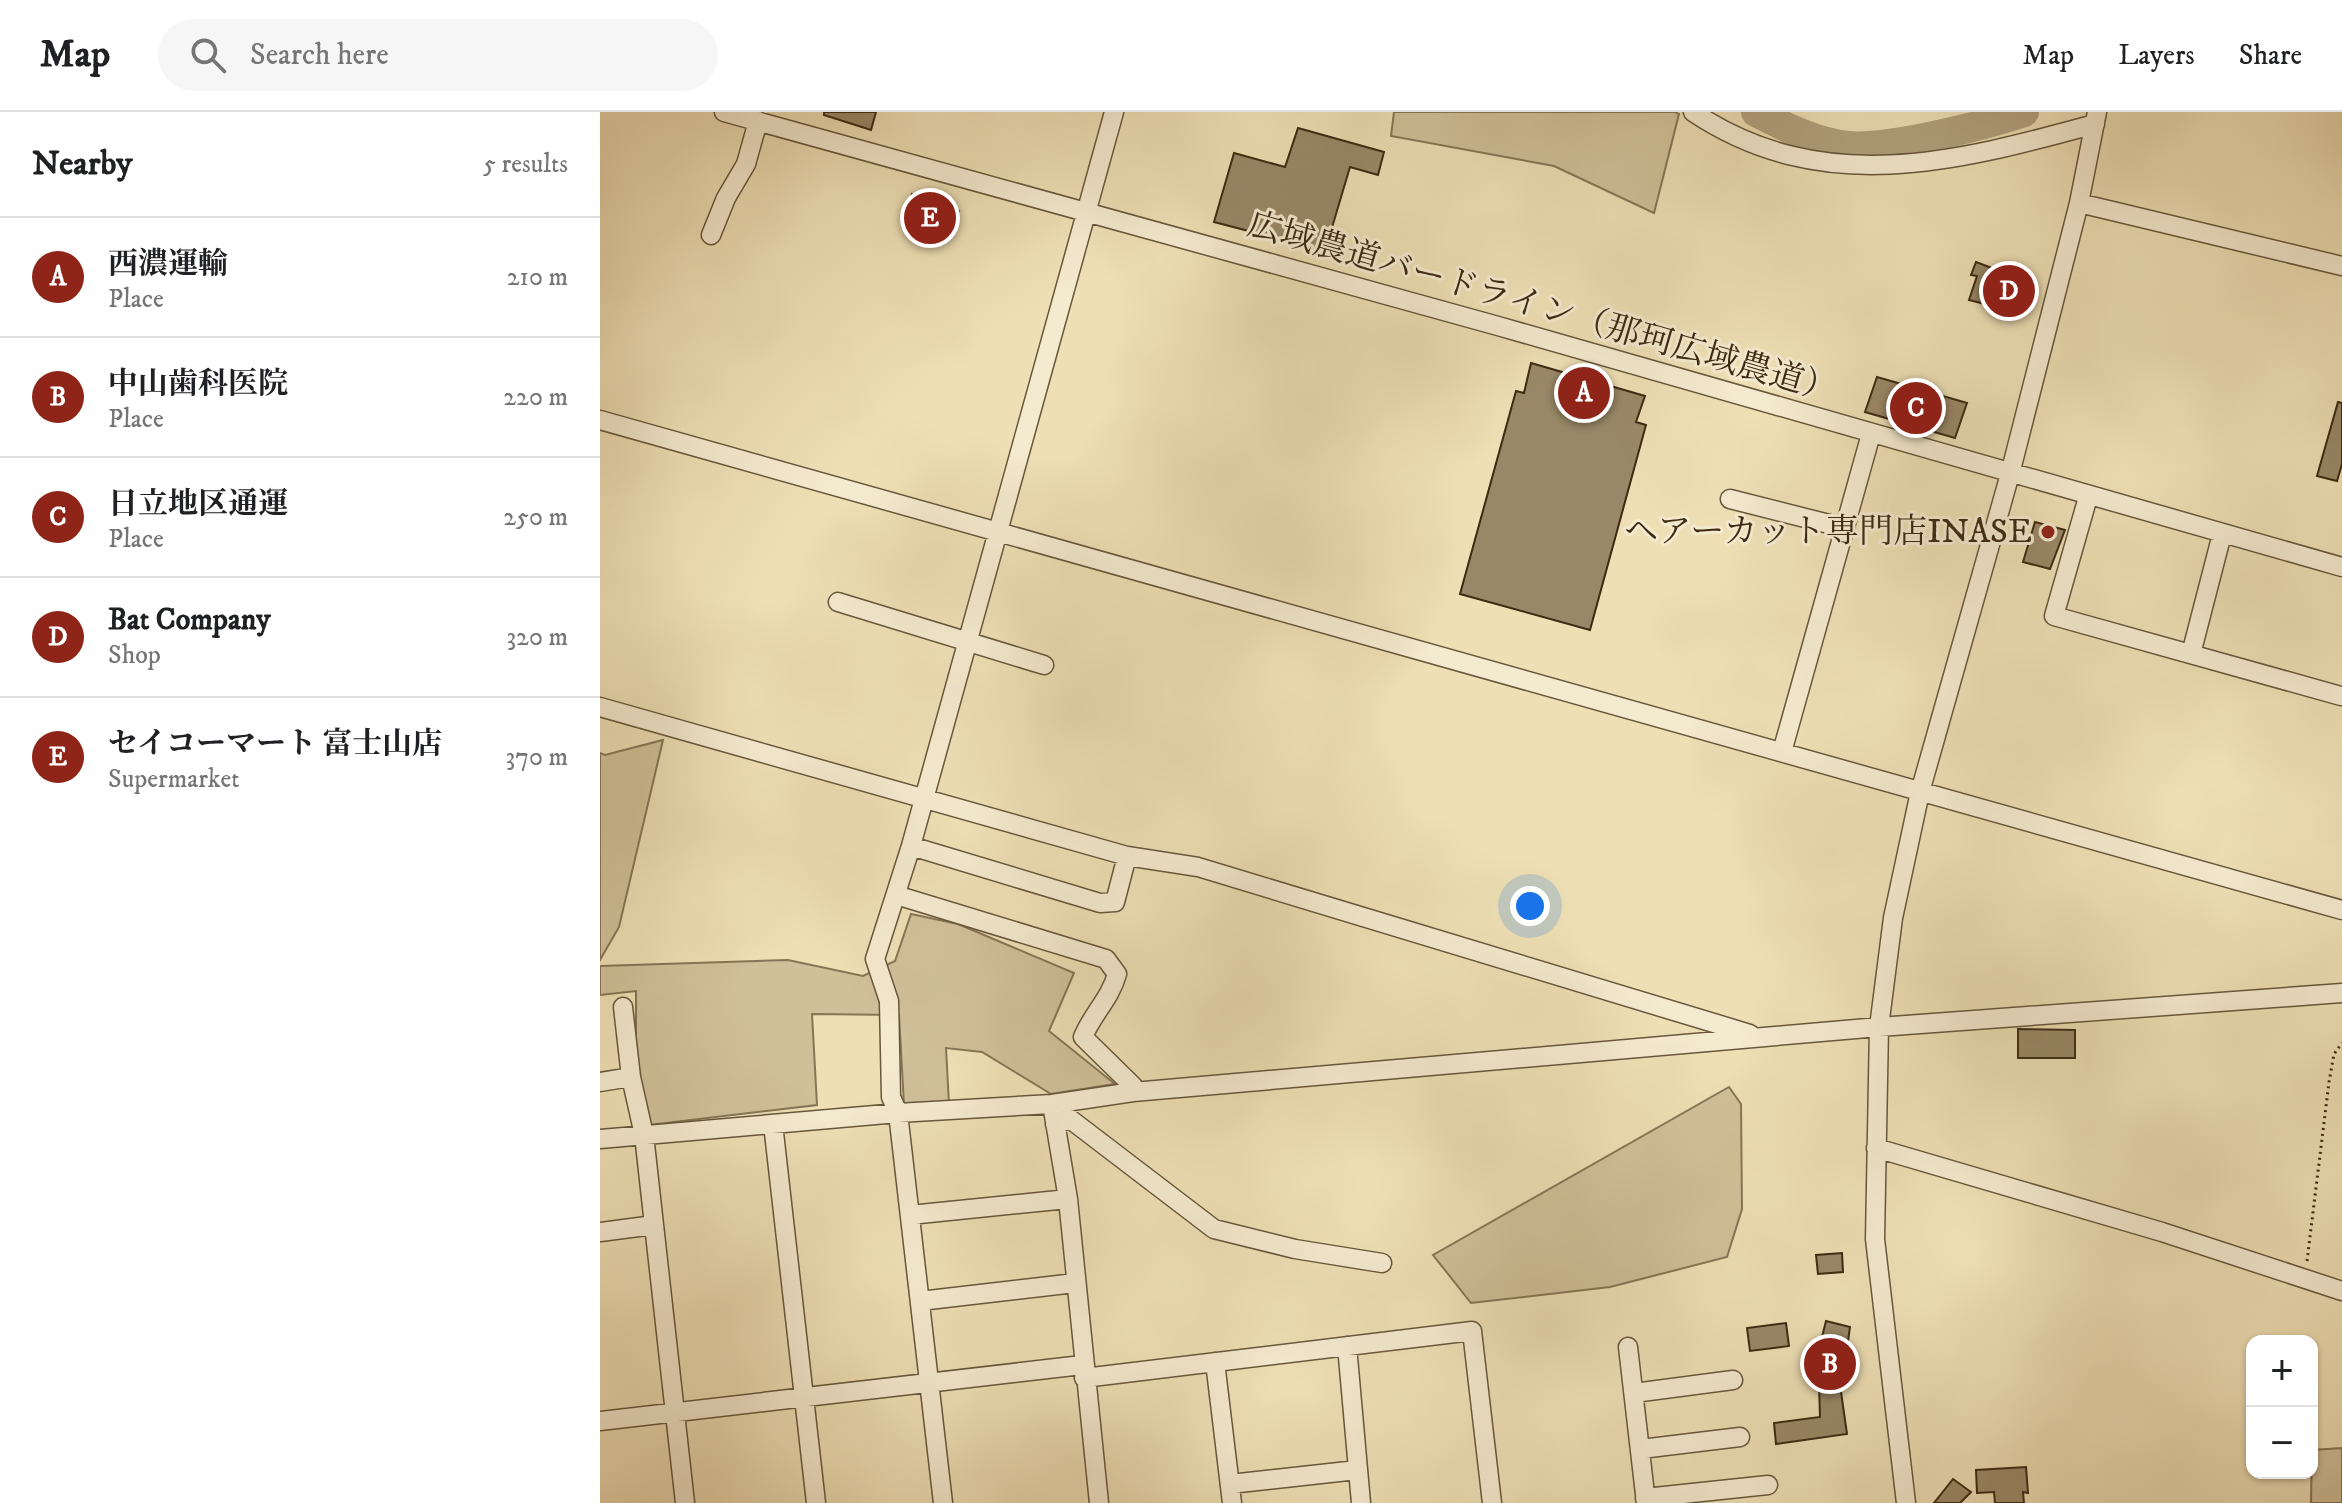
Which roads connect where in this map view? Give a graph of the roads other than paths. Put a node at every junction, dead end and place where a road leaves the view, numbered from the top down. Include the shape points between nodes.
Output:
1 (724, 112) edge
2 (1114, 112) edge
3 (1693, 112) edge
4 (2096, 118) edge
5 (758, 121) junction
6 (2079, 203) junction
7 (1086, 213) junction
8 (711, 235) dead end
9 (2342, 266) edge
10 (600, 420) edge
11 (1871, 434) junction
12 (2010, 474) junction
13 (2088, 497) junction
14 (1730, 499) dead end
15 (1845, 528) junction
16 (997, 529) junction
17 (2222, 534) junction
18 (2342, 567) edge
19 (838, 602) dead end
20 (966, 640) junction
21 (2191, 654) junction
22 (1044, 665) dead end
23 (2341, 696) edge
24 (600, 707) edge
25 (1782, 752) junction
26 (1920, 792) junction
27 (924, 799) junction
28 (911, 846) junction
29 (1127, 856) junction
30 (896, 895) junction
31 (2342, 910) edge
32 (2342, 993) edge
33 (623, 1007) dead end
34 (1879, 1027) junction
35 (1773, 1037) junction
36 (631, 1077) junction
37 (600, 1082) edge
38 (1133, 1092) junction
39 (1052, 1104) junction
40 (898, 1113) junction
41 (773, 1124) junction
42 (1055, 1124) junction
43 (644, 1135) junction
44 (600, 1139) edge
45 (1876, 1148) junction
46 (1068, 1199) junction
47 (910, 1215) junction
48 (654, 1225) junction
49 (600, 1232) edge
50 (1382, 1263) dead end
51 (1075, 1283) junction
52 (2342, 1291) edge
53 (920, 1301) junction
54 (1347, 1346) junction
55 (1628, 1347) dead end
56 (1215, 1362) junction
57 (1083, 1372) junction
58 (1733, 1380) dead end
59 (929, 1383) junction
60 (1634, 1393) junction
61 (804, 1398) junction
62 (675, 1413) junction
63 (600, 1421) edge
64 (1740, 1437) dead end
65 (1641, 1449) junction
66 (1357, 1470) junction
67 (1768, 1485) dead end
68 (1231, 1494) edge
69 (1646, 1501) edge
70 (685, 1503) edge
71 (816, 1503) edge
72 (943, 1503) edge
73 (1099, 1503) edge
74 (1361, 1503) edge
75 (1492, 1503) edge
76 (1906, 1503) edge

1 - 5 street, 広域農道バードライン（那珂広域農道）
2 - 7 street
3 - 4 street via 1729,137 1773,152 1881,168 1996,151
4 - 6 street
5 - 7 street, 広域農道バードライン（那珂広域農道）
5 - 8 street via 746,164
6 - 9 street
6 - 12 street
7 - 11 street, 広域農道バードライン（那珂広域農道）
7 - 16 street
10 - 16 street
11 - 12 street, 広域農道バードライン（那珂広域農道）
11 - 15 street
12 - 13 street, 広域農道バードライン（那珂広域農道）
12 - 26 street
13 - 17 street, 広域農道バードライン（那珂広域農道）
13 - 21 street via 2054,616
14 - 15 street
15 - 25 street
16 - 20 street
16 - 25 street
17 - 18 street, 広域農道バードライン（那珂広域農道）
17 - 21 street
19 - 20 street
20 - 22 street
20 - 27 street
21 - 23 street
24 - 27 street
25 - 26 street
26 - 31 street
26 - 34 street via 1893,918
27 - 28 street
27 - 29 street
28 - 29 street via 1100,903 1115,902
28 - 30 street
29 - 35 street via 1198,867 1745,1033
30 - 38 street via 1106,959 1117,974 1111,994 1083,1037 1133,1086
30 - 40 street via 875,959 889,1001 891,1097
32 - 34 street
33 - 36 street
34 - 35 street
34 - 45 street
35 - 38 street
36 - 37 street
36 - 43 street
38 - 39 street
39 - 40 street
39 - 42 street
40 - 41 street
40 - 47 street
41 - 43 street
41 - 61 street
42 - 46 street
42 - 50 street via 1070,1119 1214,1229
43 - 44 street
43 - 48 street
45 - 52 street
45 - 76 street via 1875,1239
46 - 47 street
46 - 51 street
47 - 53 street
48 - 49 street
48 - 62 street
51 - 53 street
51 - 57 street
53 - 59 street
54 - 56 street
54 - 66 street
54 - 75 street via 1472,1331
55 - 60 street
56 - 57 street
56 - 68 street
57 - 59 street
57 - 73 street
58 - 60 street
59 - 61 street
59 - 72 street
60 - 65 street
61 - 62 street
61 - 71 street
62 - 63 street
62 - 70 street
64 - 65 street
65 - 69 street
66 - 68 street
66 - 74 street
67 - 69 street

